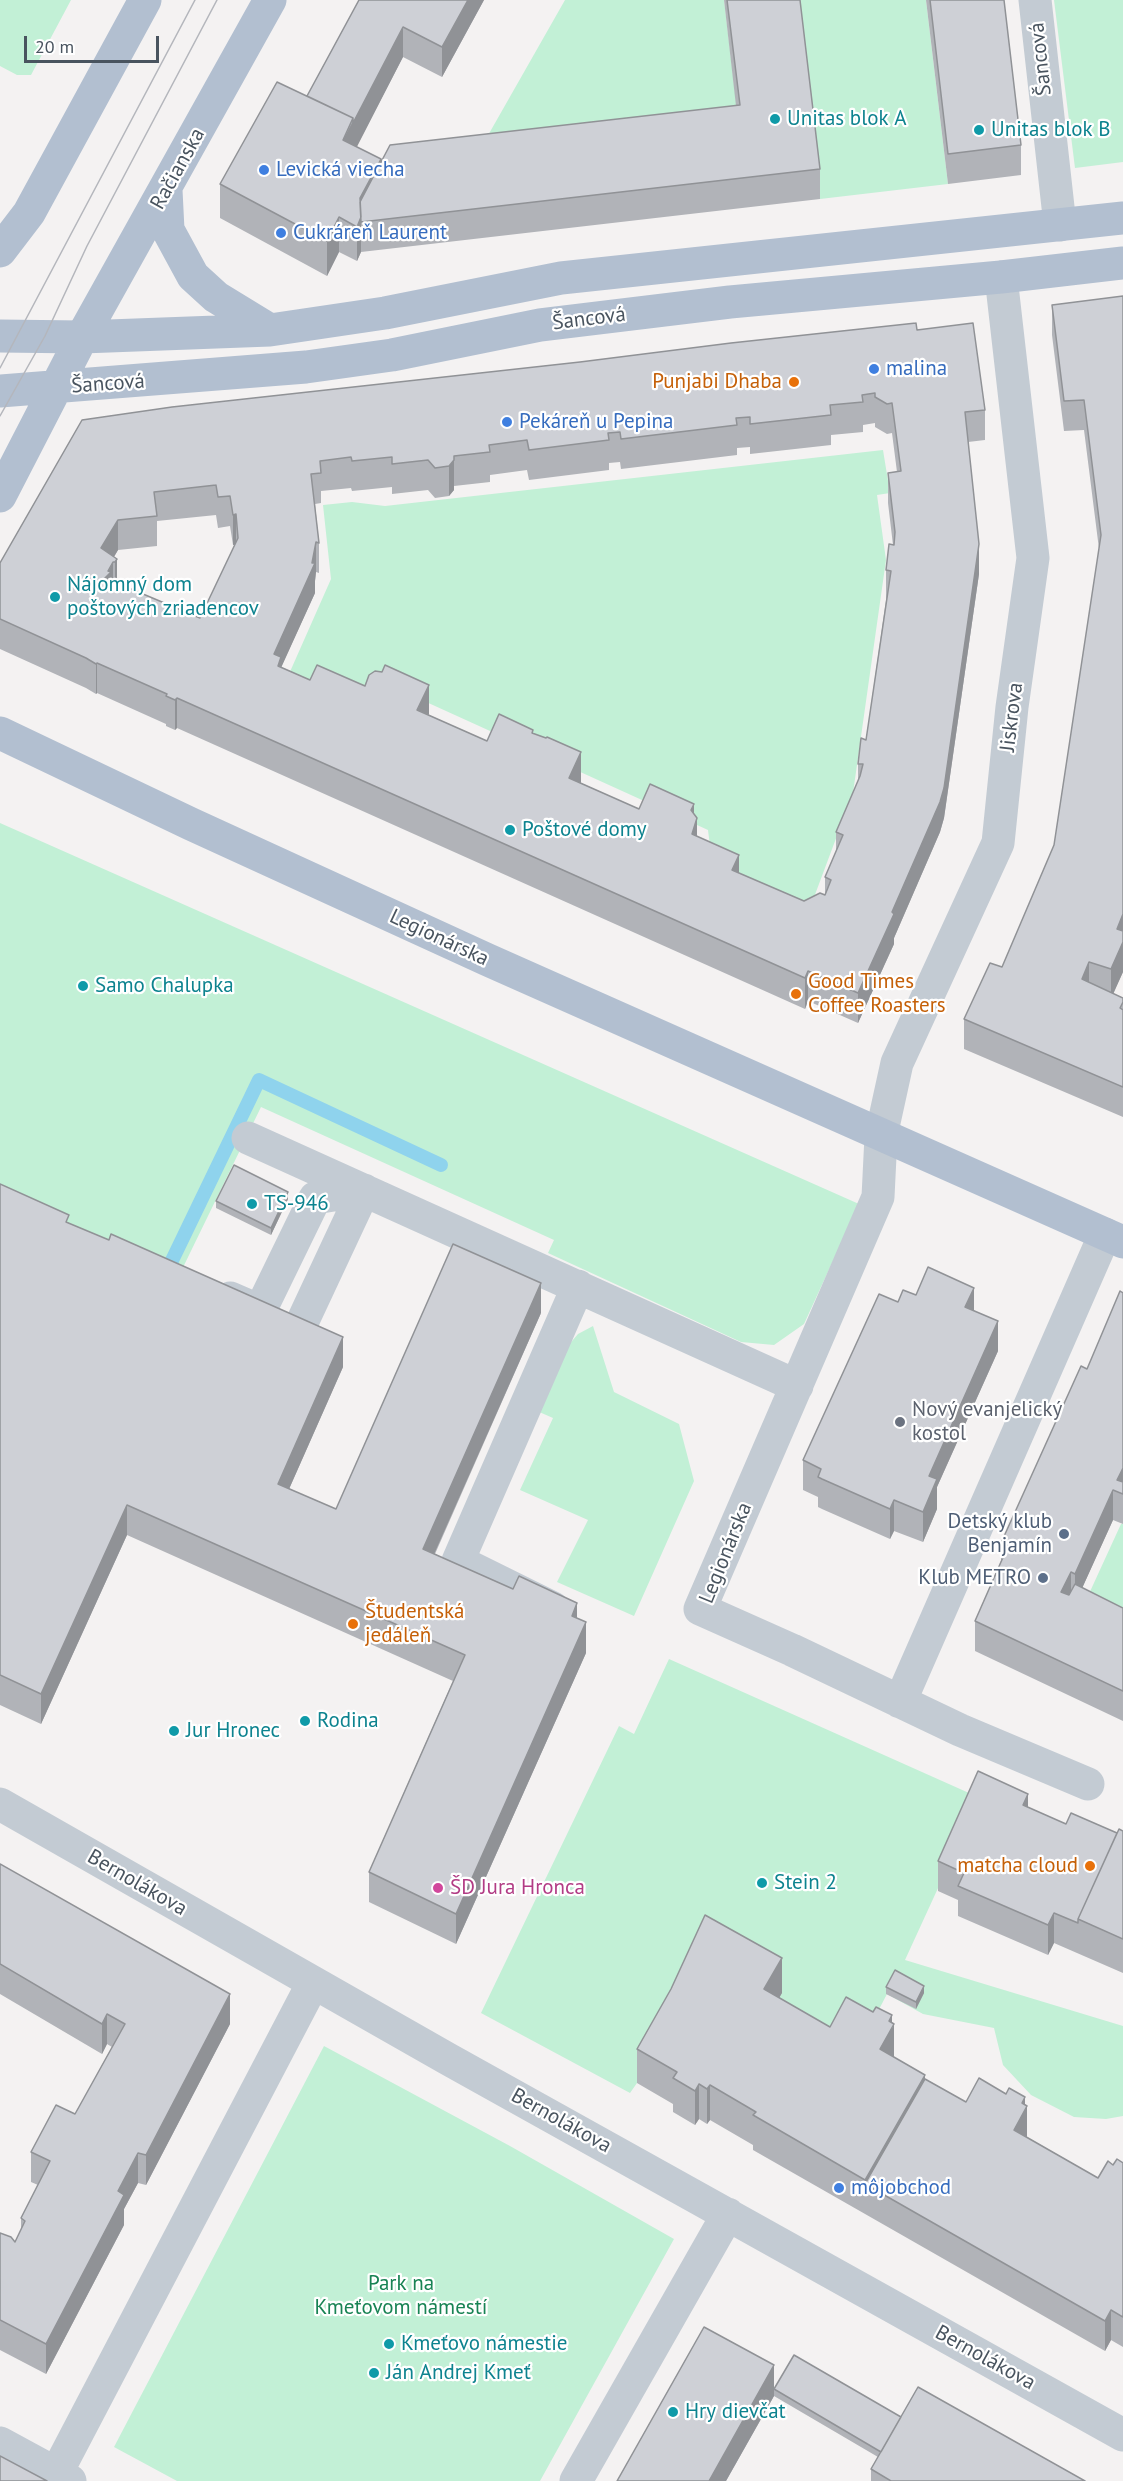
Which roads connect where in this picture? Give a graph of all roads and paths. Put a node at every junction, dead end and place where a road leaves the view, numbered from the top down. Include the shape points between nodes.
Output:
1 (145, 0) edge
2 (270, 0) edge
3 (1035, 0) edge
4 (166, 190) junction
5 (1123, 218) edge
6 (1060, 225) junction
7 (0, 251) edge
8 (1123, 262) edge
9 (1001, 277) junction
10 (270, 330) junction
11 (0, 336) edge
12 (82, 337) junction
13 (58, 387) junction
14 (0, 392) edge
15 (0, 496) edge
16 (8, 743) edge
17 (881, 1136) junction
18 (248, 1138) dead end
19 (364, 1190) junction
20 (1114, 1238) edge
21 (206, 1286) edge
22 (578, 1286) junction
23 (292, 1344) edge
24 (797, 1386) junction
25 (563, 1612) edge
26 (900, 1702) junction
27 (1089, 1784) dead end
28 (0, 1804) edge
29 (313, 1983) junction
30 (728, 2214) junction
31 (1123, 2435) edge
32 (0, 2443) edge
33 (63, 2477) edge
34 (576, 2481) edge

1 - 7 main road via 29,213
2 - 4 main road, Račianska
3 - 6 street, Šancová
4 - 10 main road via 168,230 193,276 216,297
4 - 12 main road, Račianska
5 - 6 main road, Šancová
6 - 10 main road, Šancová via 561,278 385,313
8 - 9 main road, Šancová
9 - 13 main road, Šancová via 730,302 540,325 392,355 306,367
9 - 17 street, Jiskrova via 1033,558 998,843 897,1063
10 - 12 main road, Šancová
11 - 12 main road, Šancová
12 - 13 main road, Račianska
13 - 14 main road, Šancová
13 - 15 main road, Račianska
16 - 17 main road, Legionárska
17 - 20 main road, Legionárska
17 - 24 street, Legionárska via 878,1197
18 - 19 street
19 - 21 street via 315,1198 260,1311
19 - 22 street
19 - 23 street
20 - 26 street
22 - 24 street
22 - 25 street via 458,1561
24 - 26 street, Legionárska via 700,1609
26 - 27 street, Legionárska
28 - 29 street, Bernolákova
29 - 30 street, Bernolákova
29 - 33 street
30 - 31 street, Bernolákova
30 - 34 street
32 - 33 street

